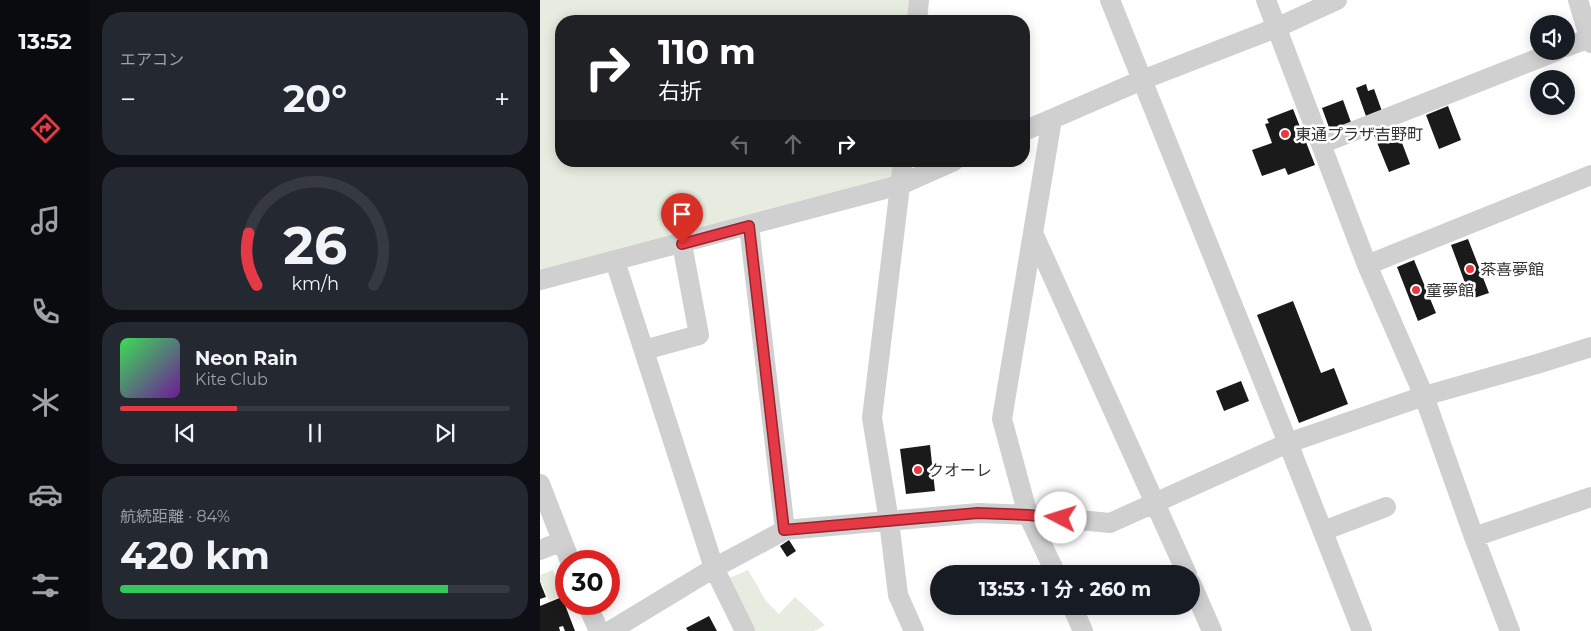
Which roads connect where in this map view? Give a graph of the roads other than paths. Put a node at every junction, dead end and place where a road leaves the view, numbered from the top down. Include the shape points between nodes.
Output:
1 (919, 0) edge
2 (1110, 0) edge
3 (1266, 0) edge
4 (1337, 0) edge
5 (1578, 0) edge
6 (918, 15) edge
7 (1276, 28) junction
8 (1590, 40) edge
9 (1575, 44) edge
10 (1534, 60) edge
11 (1142, 80) junction
12 (1052, 119) junction
13 (1030, 128) edge
14 (1321, 144) junction
15 (902, 167) edge
16 (940, 167) edge
17 (1591, 175) edge
18 (900, 185) junction
19 (749, 226) junction
20 (1033, 233) junction
21 (682, 244) junction
22 (615, 261) junction
23 (1367, 265) junction
24 (540, 280) edge
25 (1591, 347) edge
26 (644, 350) junction
27 (1424, 396) junction
28 (1288, 443) junction
29 (540, 484) edge
30 (1591, 497) edge
31 (1155, 503) junction
32 (1386, 507) dead end
33 (1028, 515) junction
34 (888, 520) junction
35 (784, 530) junction
36 (1323, 531) junction
37 (1474, 537) junction
38 (562, 541) junction
39 (540, 550) edge
40 (566, 550) edge
41 (1052, 565) edge
42 (1183, 565) edge
43 (714, 568) junction
44 (1200, 604) edge
45 (592, 615) edge
46 (1076, 615) edge
47 (599, 631) edge
48 (610, 631) edge
49 (745, 631) edge
50 (914, 631) edge
51 (1084, 631) edge
52 (1212, 631) edge
53 (1362, 631) edge
54 (1510, 631) edge

1 - 6 street
2 - 11 street
3 - 7 street
4 - 7 street
5 - 8 street
7 - 11 street
7 - 14 street
8 - 9 street
10 - 14 street
11 - 12 street
11 - 28 street
12 - 13 street
12 - 20 street
14 - 23 street
15 - 18 street
16 - 18 street
17 - 23 street
18 - 19 street
18 - 34 street via 872,418
19 - 21 street
19 - 35 street
20 - 31 street
20 - 33 street via 1002,419
21 - 22 street
21 - 26 street via 699,335
22 - 24 street
22 - 26 street
23 - 27 street
25 - 27 street
26 - 43 street
27 - 28 street
27 - 37 street
28 - 31 street
28 - 36 street
29 - 38 street
30 - 37 street
31 - 33 street via 1110,523
31 - 42 street
32 - 36 street
33 - 34 street via 978,513
33 - 41 street
34 - 35 street
34 - 50 street via 898,595
35 - 43 street
36 - 53 street
37 - 54 street
38 - 39 street
38 - 40 street
43 - 48 street
43 - 49 street
44 - 52 street
45 - 47 street
46 - 51 street

